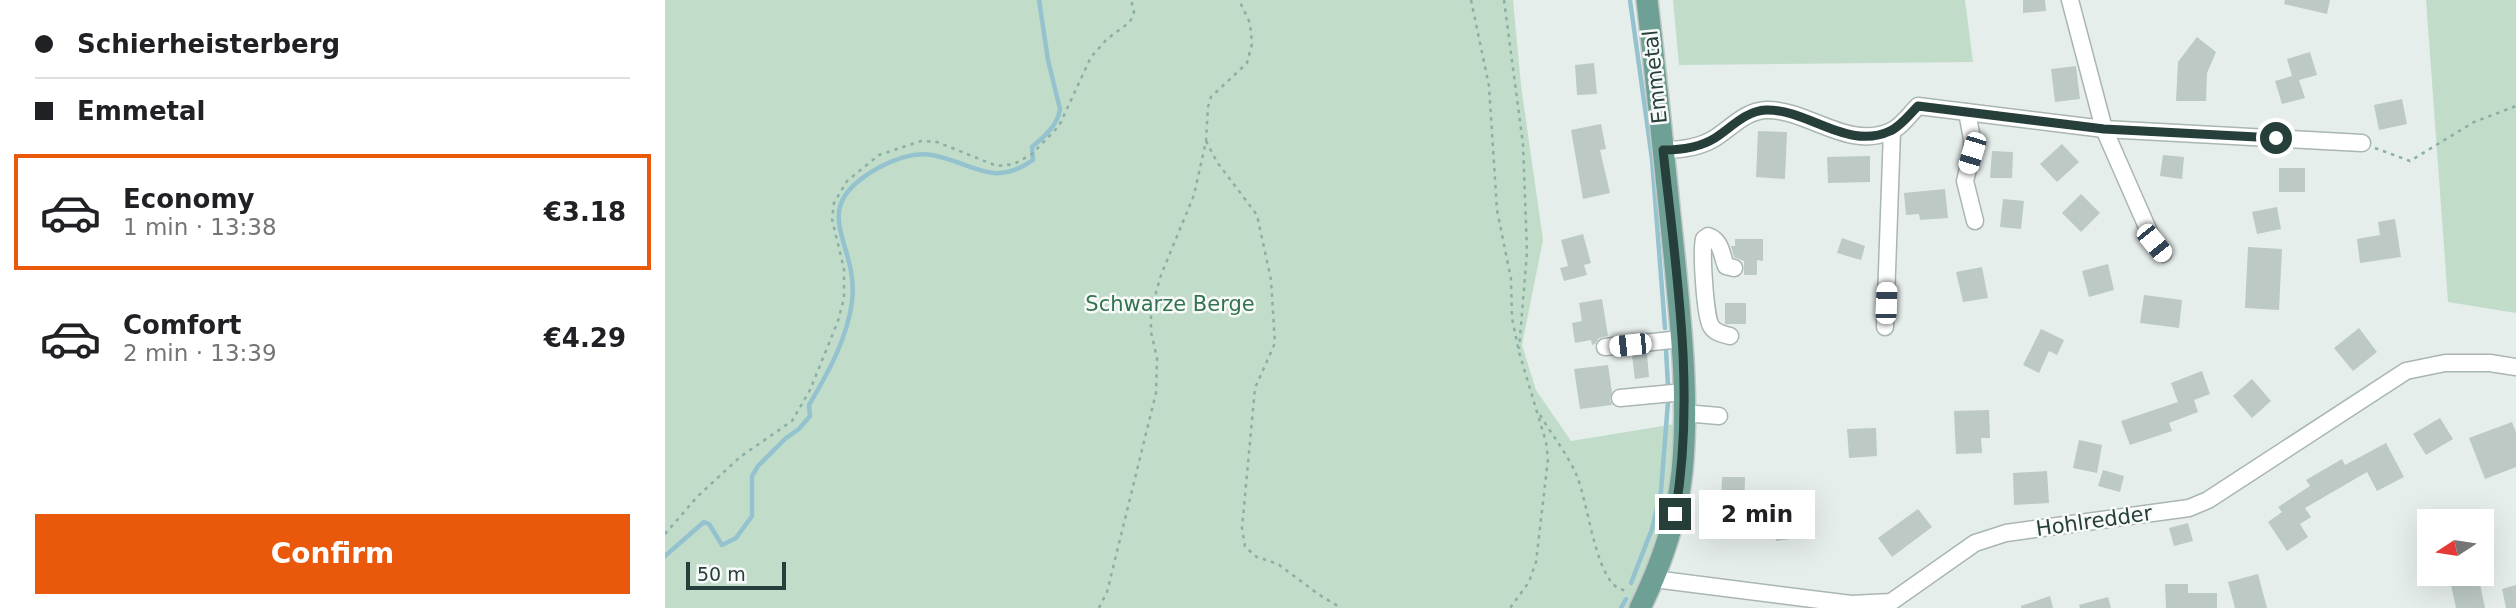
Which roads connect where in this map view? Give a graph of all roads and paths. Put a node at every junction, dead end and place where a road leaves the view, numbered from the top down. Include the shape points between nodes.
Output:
1 (1131, 0) edge
2 (1239, 0) edge
3 (1471, 0) edge
4 (1504, 0) edge
5 (1647, 0) edge
6 (2070, 0) edge
7 (2516, 106) edge
8 (1967, 112) junction
9 (2104, 129) junction
10 (1892, 131) junction
11 (1206, 141) junction
12 (2362, 143) joint
13 (1663, 150) junction
14 (1975, 221) dead end
15 (2163, 254) dead end
16 (1734, 268) dead end
17 (1676, 277) junction
18 (1703, 278) junction
19 (1885, 327) dead end
20 (1730, 336) dead end
21 (1681, 339) junction
22 (1605, 347) dead end
23 (1519, 352) junction
24 (2516, 367) edge
25 (1620, 398) dead end
26 (1684, 402) junction
27 (1536, 410) junction
28 (1719, 416) dead end
29 (665, 534) edge
30 (1654, 579) junction
31 (1642, 604) edge
32 (1098, 608) edge
33 (1341, 608) edge
34 (1510, 608) edge

1 - 29 path via 1134,12 1130,22 1091,57 1059,126 1032,154 1014,164 997,166 937,142 921,141 879,155 847,181 834,203 832,219 844,269 843,298 810,390 792,421 740,457
2 - 11 path via 1250,23 1252,44 1247,63 1211,97
3 - 23 path via 1489,86 1497,210
4 - 23 path via 1523,144 1527,252
5 - 13 main road, Emmetal
6 - 9 street
7 - 12 path via 2474,122 2410,161
8 - 9 street
8 - 10 street via 1918,106
8 - 14 street via 1972,153 1965,181
9 - 12 street
9 - 15 street
10 - 13 street via 1875,136 1844,134 1767,110 1752,113 1701,145
10 - 19 street
11 - 32 path via 1194,195 1151,310 1156,393 1107,592
11 - 33 path via 1257,215 1271,280 1275,343 1255,387 1242,528 1245,547
13 - 17 main road, Emmetal
16 - 18 street via 1726,266 1721,248 1708,236 1703,243
17 - 18 street
17 - 21 main road, Emmetal
18 - 20 street via 1711,326
21 - 22 street
21 - 26 main road, Emmetal
23 - 27 path
24 - 30 street, Hohlredder via 2445,363 2406,371 2208,500 2189,508 2006,533 1975,542 1891,603 1851,604
25 - 26 street
26 - 28 street
26 - 30 main road, Emmetal via 1677,503
27 - 31 path via 1576,474 1608,576
27 - 34 path via 1548,459 1541,528 1529,582
30 - 31 main road, Emmetal

